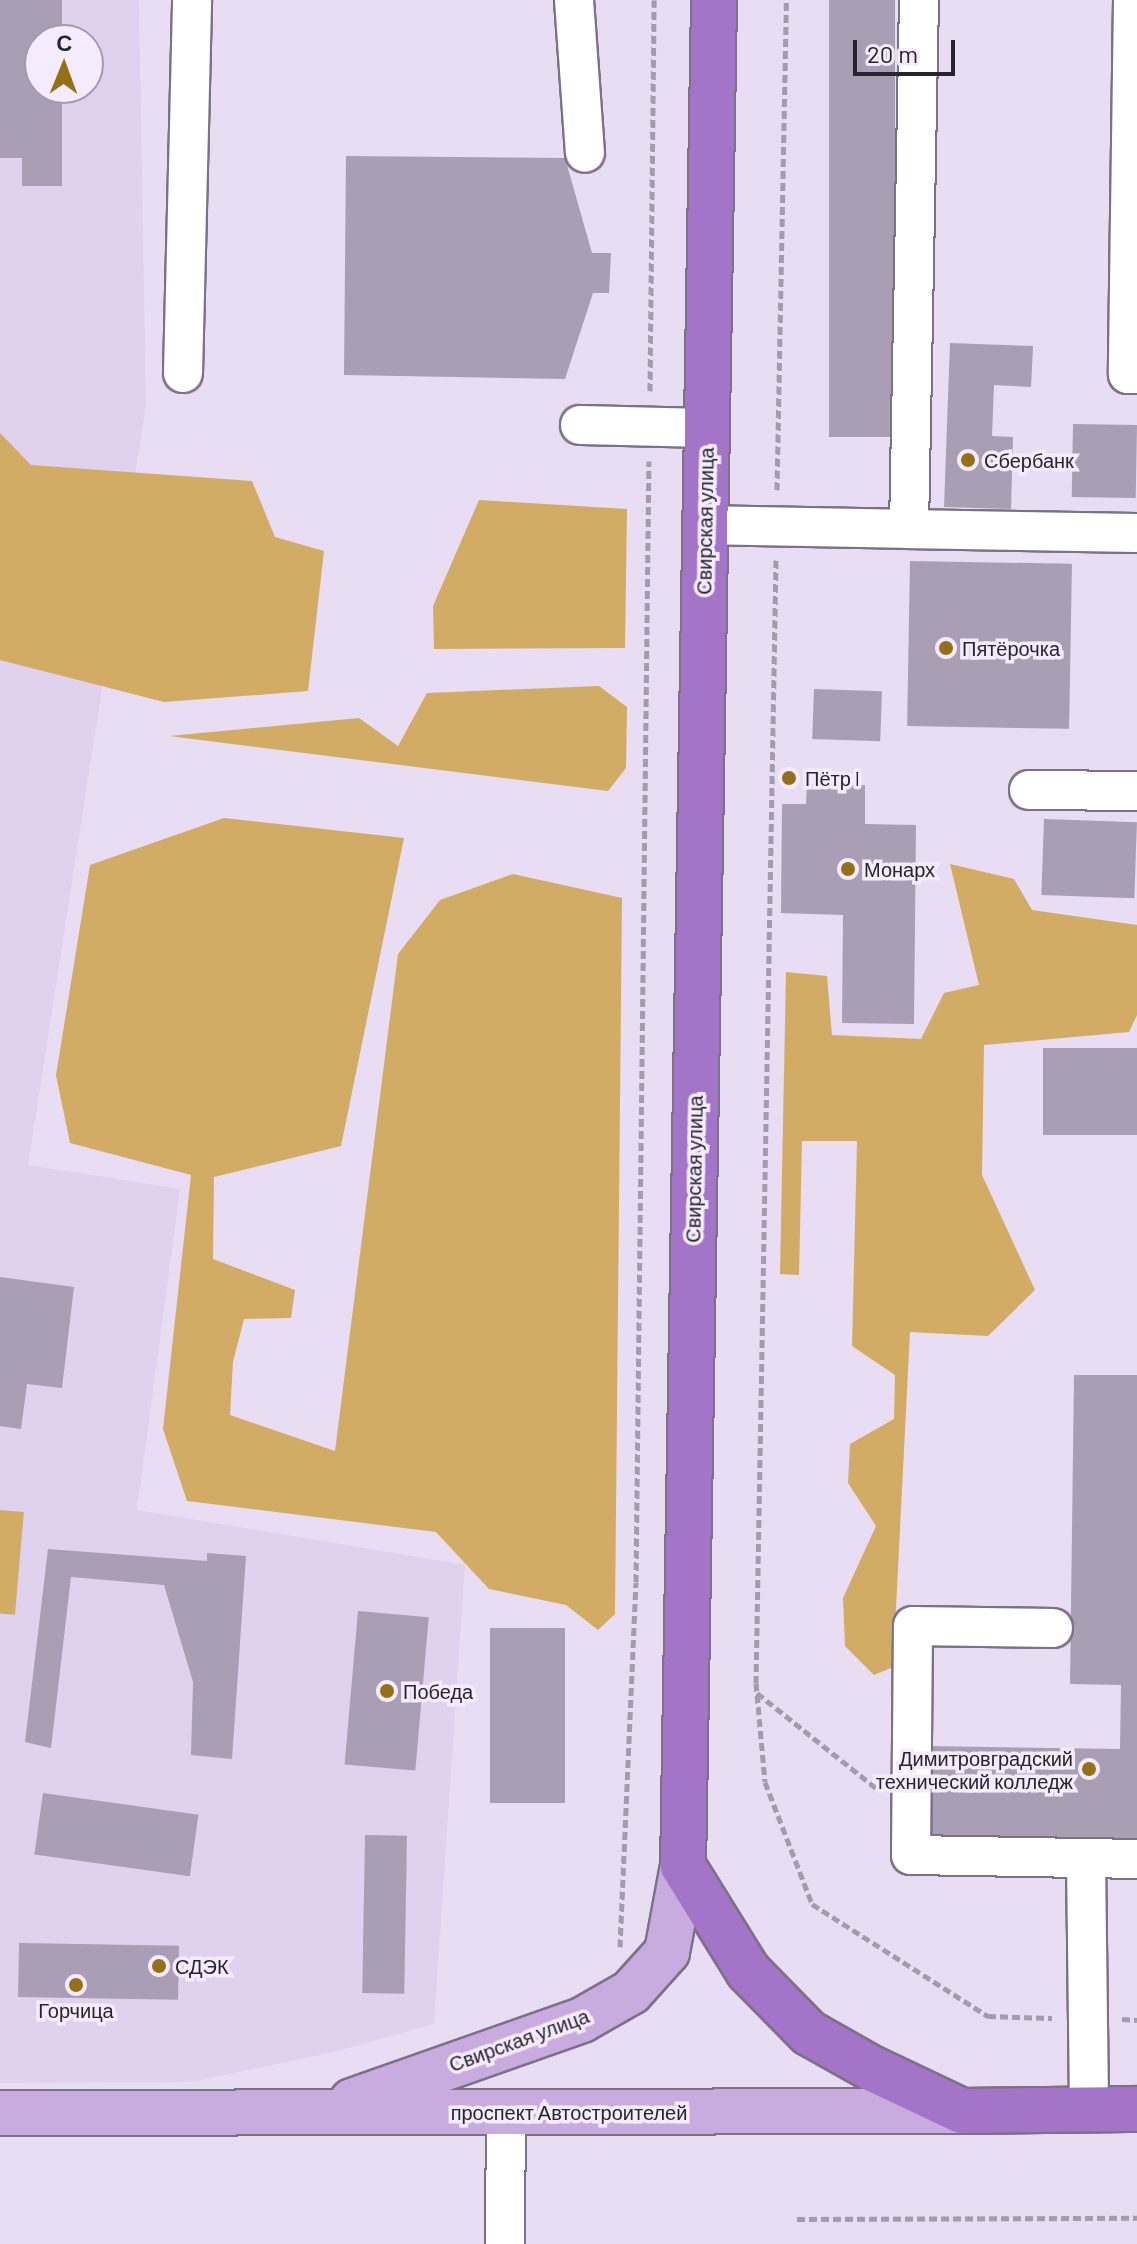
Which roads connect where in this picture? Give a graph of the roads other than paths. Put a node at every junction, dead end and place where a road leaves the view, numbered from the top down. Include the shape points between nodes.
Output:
1 (192, 0) edge
2 (574, 0) edge
3 (714, 0) edge
4 (919, 0) edge
5 (1133, 0) edge
6 (585, 153) dead end
7 (183, 373) dead end
8 (1137, 374) edge
9 (580, 425) dead end
10 (707, 428) junction
11 (705, 525) junction
12 (909, 529) junction
13 (1137, 533) edge
14 (1029, 790) dead end
15 (1137, 791) edge
16 (1053, 1628) dead end
17 (1086, 1859) junction
18 (1137, 1859) edge
19 (683, 1866) junction
20 (1089, 2109) junction
21 (1137, 2109) edge
22 (962, 2111) junction
23 (323, 2112) junction
24 (506, 2112) junction
25 (0, 2113) edge
26 (505, 2244) edge

1 - 7 lane
2 - 6 lane
3 - 10 highway, Свирская улица
4 - 12 lane
5 - 8 lane via 1128,374
9 - 10 lane
10 - 11 highway, Свирская улица
11 - 12 lane
11 - 19 highway, Свирская улица
12 - 13 lane
14 - 15 lane
16 - 17 lane via 913,1626 911,1855
17 - 18 lane
17 - 20 lane
19 - 22 highway via 748,1971 809,2033
19 - 23 main road, Свирская улица via 667,1952 617,2000 582,2020
20 - 21 highway, проспект Автостроителей
20 - 22 highway, проспект Автостроителей
22 - 24 main road, проспект Автостроителей
23 - 24 main road, проспект Автостроителей
23 - 25 main road, проспект Автостроителей
24 - 26 lane

